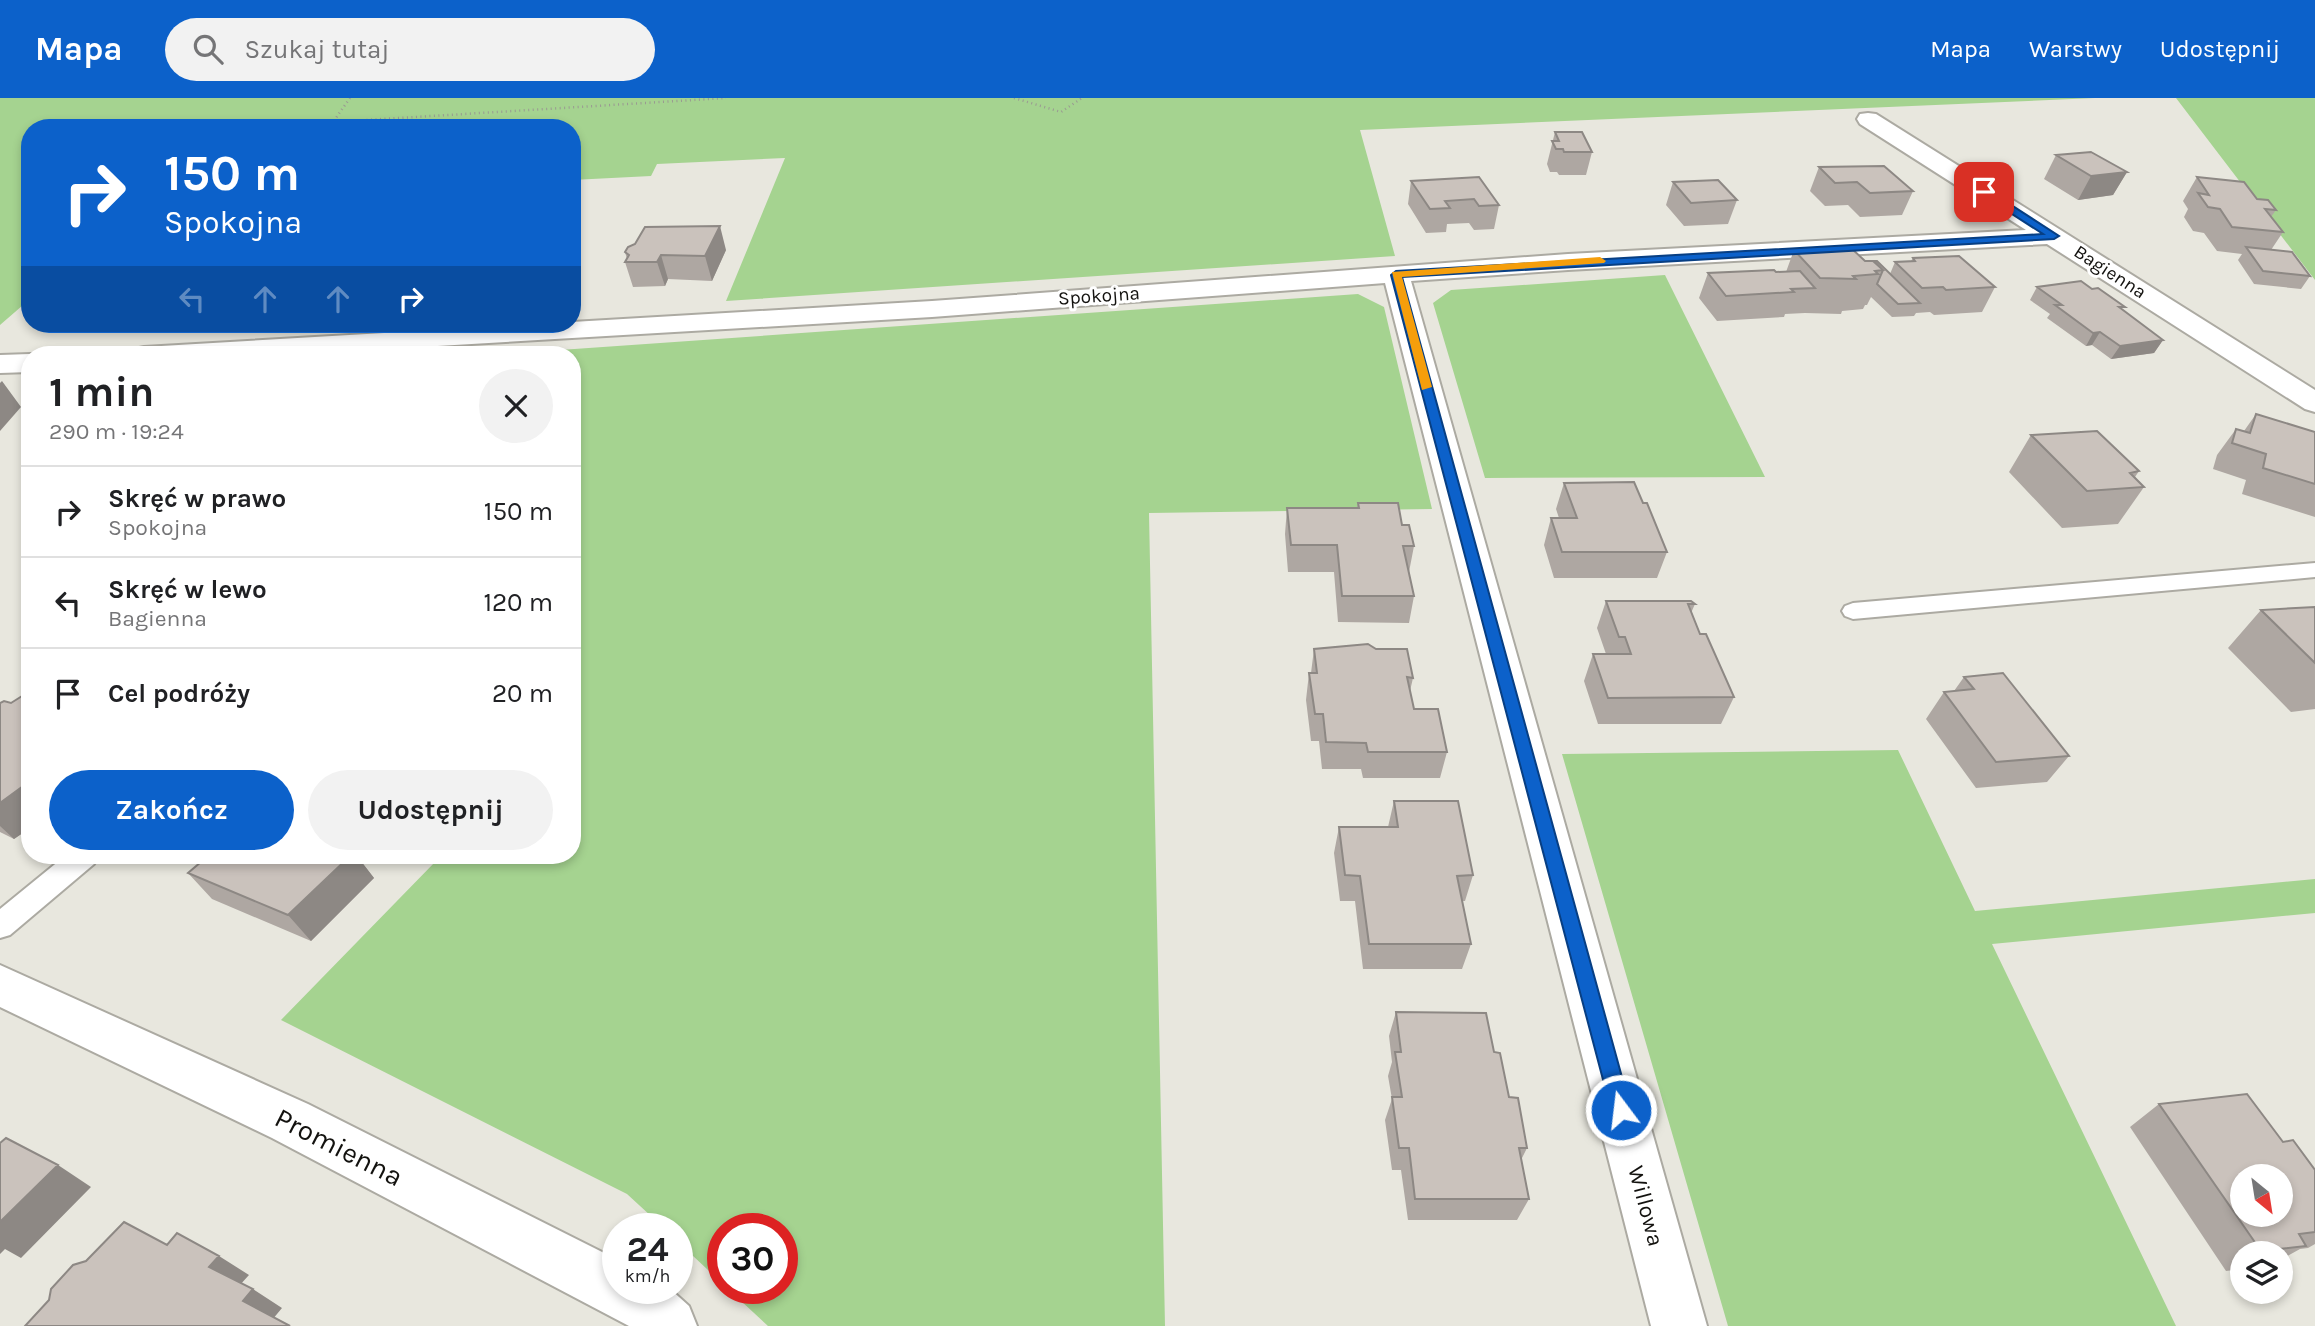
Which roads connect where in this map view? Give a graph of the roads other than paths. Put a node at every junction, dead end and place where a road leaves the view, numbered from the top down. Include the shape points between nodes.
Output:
1 (1868, 119) dead end
2 (2054, 236) junction
3 (1396, 275) junction
4 (581, 329) edge
5 (521, 333) edge
6 (298, 346) edge
7 (21, 363) edge
8 (0, 364) edge
9 (2315, 404) edge
10 (2315, 570) edge
11 (1853, 611) dead end
12 (74, 864) edge
13 (0, 926) edge
14 (0, 985) edge
15 (669, 1326) edge
16 (1679, 1326) edge

1 - 2 street, Bagienna
2 - 3 street, Spokojna
2 - 9 street, Bagienna
3 - 4 street, Spokojna
3 - 16 street, Willowa
5 - 6 street, Spokojna
7 - 8 street
10 - 11 lane
12 - 13 lane
14 - 15 street, Promienna via 327,1140 645,1303

